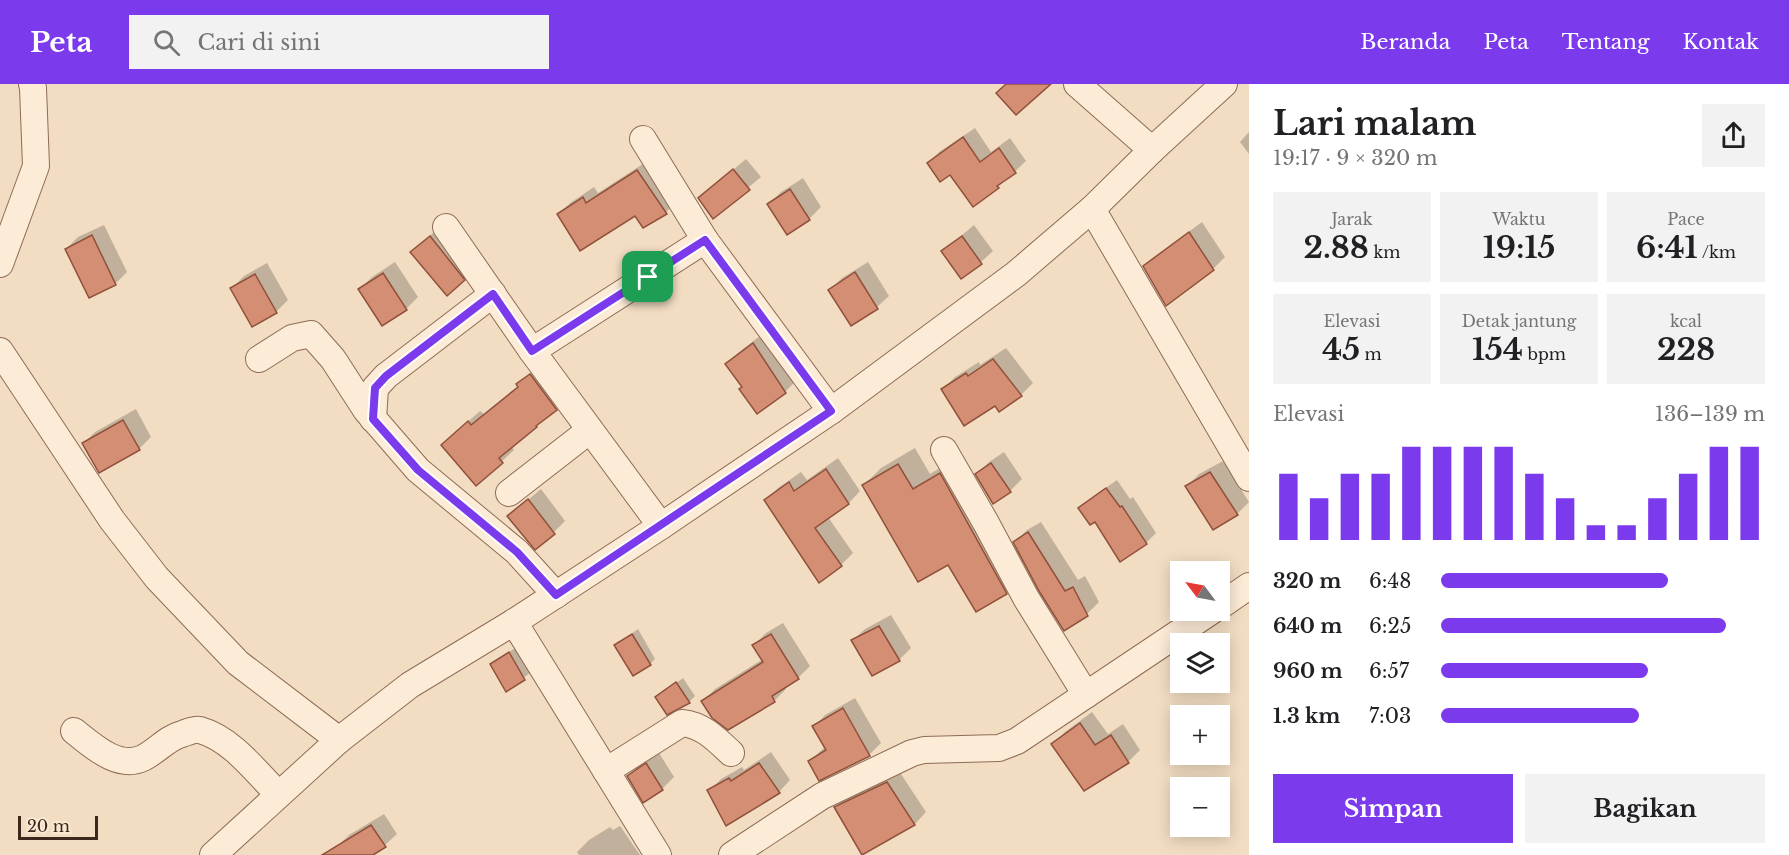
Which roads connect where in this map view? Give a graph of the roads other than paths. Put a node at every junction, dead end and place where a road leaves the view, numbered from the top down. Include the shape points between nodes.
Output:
1 (32, 84) edge
2 (1077, 84) edge
3 (1224, 84) edge
4 (643, 139) dead end
5 (1152, 150) junction
6 (1092, 209) junction
7 (446, 227) dead end
8 (705, 240) junction
9 (0, 264) edge
10 (493, 294) junction
11 (0, 351) edge
12 (532, 351) junction
13 (259, 359) dead end
14 (831, 411) junction
15 (373, 419) junction
16 (590, 430) junction
17 (944, 450) dead end
18 (1249, 478) edge
19 (508, 493) dead end
20 (661, 526) junction
21 (1249, 586) edge
22 (556, 595) junction
23 (1230, 599) edge
24 (1197, 621) edge
25 (514, 622) junction
26 (1086, 695) junction
27 (74, 731) dead end
28 (339, 740) junction
29 (731, 753) dead end
30 (606, 771) junction
31 (278, 794) junction
32 (213, 855) edge
33 (658, 855) edge
34 (732, 855) edge

1 - 9 street via 36,166
2 - 5 street
3 - 5 street
4 - 8 street
5 - 6 street
6 - 14 street via 1017,274
6 - 18 street
7 - 10 street
8 - 12 street
8 - 14 street
10 - 12 street
10 - 15 street via 386,376 375,388
11 - 28 street via 112,520 157,578 238,663
12 - 16 street
13 - 15 street via 292,338 311,334 333,359
14 - 20 street
15 - 22 street via 418,470 517,552
16 - 19 street
16 - 20 street
17 - 26 street via 1026,598
20 - 22 street
21 - 23 street
22 - 25 street
24 - 26 street
25 - 28 street via 410,685
25 - 30 street
26 - 34 street via 1017,741 999,748 912,753 822,796
27 - 31 street via 105,754 123,760 142,759 175,736 197,729 231,747
28 - 31 street
29 - 30 street via 711,734 694,724 682,723
30 - 33 street
31 - 32 street

